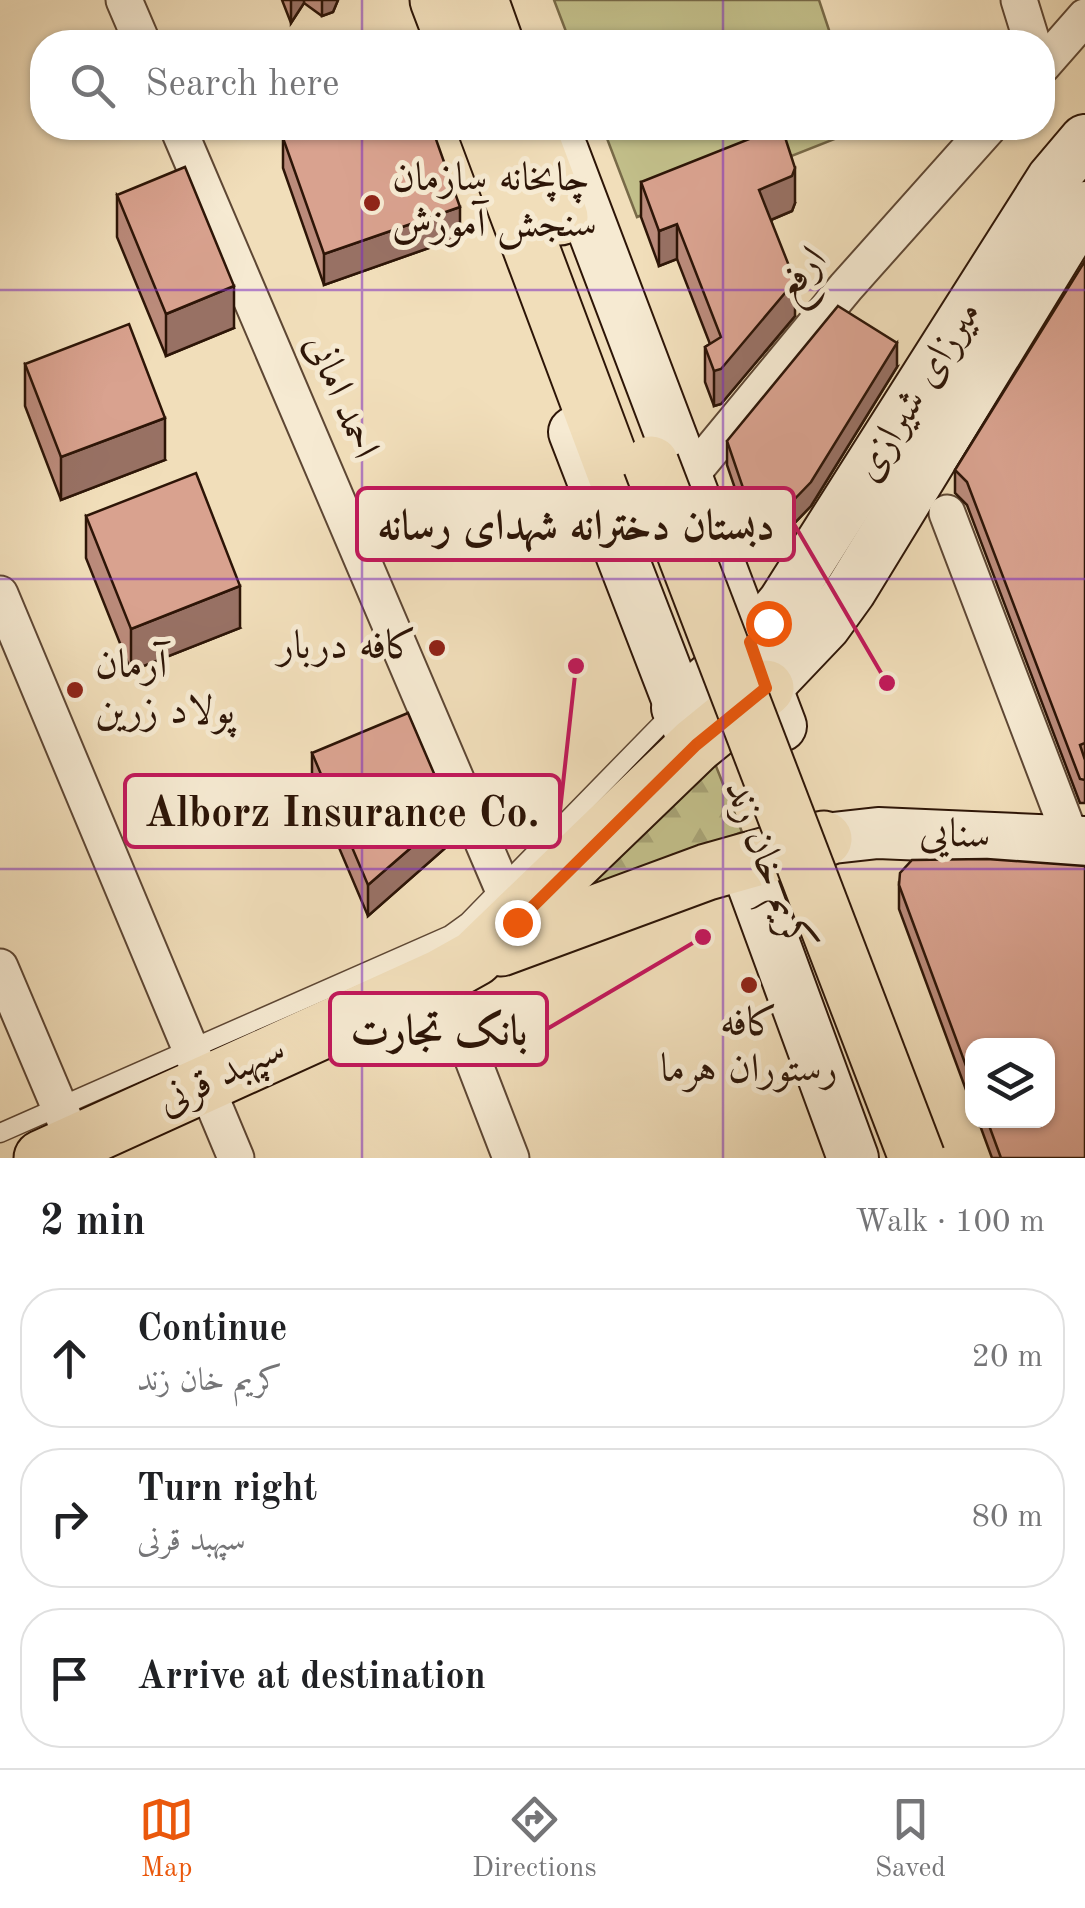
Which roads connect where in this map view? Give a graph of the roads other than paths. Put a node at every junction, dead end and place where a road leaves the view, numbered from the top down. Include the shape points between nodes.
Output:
1 (124, 0) edge
2 (413, 0) edge
3 (438, 0) edge
4 (480, 0) edge
5 (508, 0) edge
6 (1019, 0) edge
7 (1085, 17) edge
8 (137, 30) edge
9 (424, 30) edge
10 (449, 30) edge
11 (491, 30) edge
12 (519, 30) edge
13 (1028, 30) edge
14 (1055, 51) edge
15 (183, 140) edge
16 (464, 140) edge
17 (492, 140) edge
18 (531, 140) edge
19 (558, 140) edge
20 (977, 140) edge
21 (1085, 140) edge
22 (1085, 207) edge
23 (651, 473) junction
24 (947, 513) dead end
25 (721, 569) junction
26 (0, 594) edge
27 (637, 602) junction
28 (758, 665) junction
29 (687, 726) junction
30 (824, 840) junction
31 (1078, 842) edge
32 (744, 861) junction
33 (510, 904) junction
34 (0, 967) edge
35 (458, 968) junction
36 (201, 1066) junction
37 (0, 1132) edge
38 (58, 1136) edge
39 (236, 1158) edge
40 (511, 1158) edge
41 (853, 1158) edge
42 (878, 1158) edge
43 (917, 1158) edge
44 (946, 1158) edge

1 - 8 street
2 - 9 main road
3 - 10 main road
4 - 11 main road
5 - 12 main road
6 - 13 street
7 - 14 street
15 - 33 street, احمد امانی
16 - 27 main road
17 - 23 main road, کریم خان زند
18 - 23 main road, کریم خان زند
19 - 23 main road, کریم خان زند
20 - 23 street, ارفع via 846,288
21 - 28 main road, میرزای شیرازی via 1052,179 810,565
22 - 28 main road, میرزای شیرازی via 851,590 825,626
23 - 25 main road, کریم خان زند
23 - 42 main road, کریم خان زند
23 - 43 main road, کریم خان زند, bridge
24 - 31 street
25 - 27 main road via 717,610 691,629 660,630
25 - 28 main road, کریم خان زند
26 - 36 street
27 - 29 main road
28 - 29 main road, سپهبد قرنی
28 - 30 main road, کریم خان زند
29 - 33 main road, سپهبد قرنی
30 - 31 main road, سنایی via 878,833
30 - 32 main road
30 - 44 main road, کریم خان زند
32 - 35 main road
32 - 41 main road, کریم خان زند
33 - 35 main road, سپهبد قرنی
33 - 36 lane
34 - 38 street
35 - 36 main road, سپهبد قرنی
35 - 40 street
36 - 38 main road, سپهبد قرنی
36 - 39 street
37 - 38 lane

